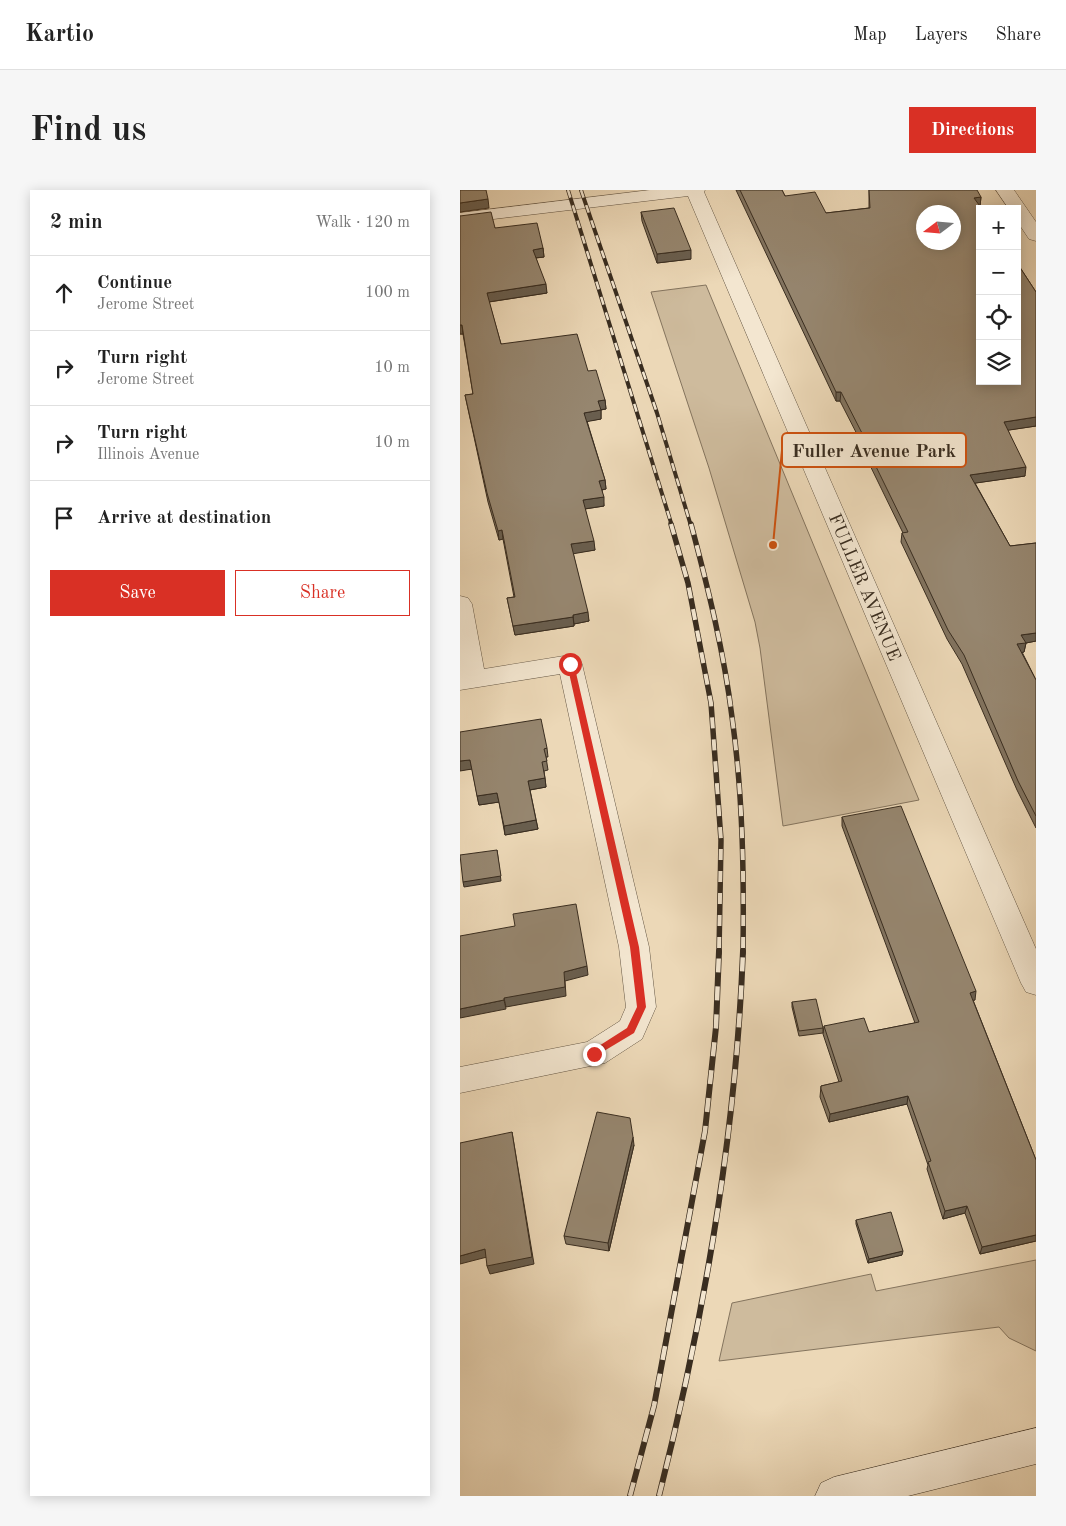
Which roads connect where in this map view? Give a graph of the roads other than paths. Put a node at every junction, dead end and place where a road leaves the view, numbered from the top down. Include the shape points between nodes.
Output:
1 (695, 190) edge
2 (1005, 190) edge
3 (460, 218) edge
4 (1036, 235) edge
5 (460, 604) edge
6 (467, 680) edge
7 (1036, 983) edge
8 (460, 1080) edge
9 (1036, 1446) edge
10 (834, 1496) edge

1 - 3 street
1 - 7 street, FULLER AVENUE
2 - 4 street
5 - 6 street
6 - 8 street via 570,664 634,947 641,1007 630,1030 594,1054
9 - 10 street

